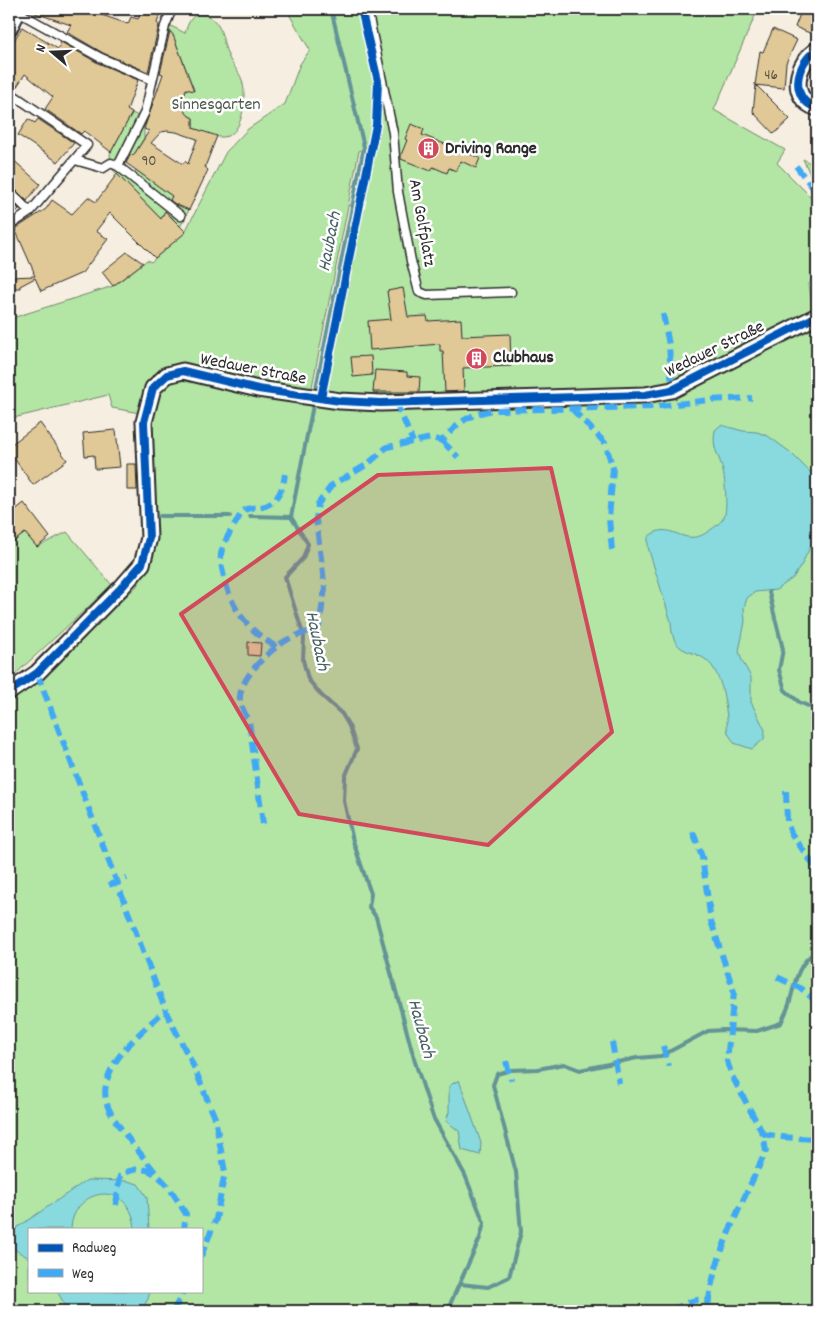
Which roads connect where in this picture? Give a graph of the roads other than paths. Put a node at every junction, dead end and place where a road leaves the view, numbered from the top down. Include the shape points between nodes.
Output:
1 (172, 9) edge
2 (367, 9) edge
3 (18, 10) edge
4 (9, 28) edge
5 (817, 50) edge
6 (152, 80) junction
7 (9, 92) edge
8 (817, 108) edge
9 (74, 160) junction
10 (118, 166) junction
11 (9, 191) edge
12 (30, 212) junction
13 (181, 216) dead end
14 (9, 226) edge
15 (510, 292) dead end
16 (817, 316) edge
17 (9, 692) edge

1 - 6 lane via 164,26
2 - 15 lane, Am Golfplatz via 393,133 398,192 419,292 427,296
3 - 4 street
3 - 6 lane via 101,58
5 - 8 street via 807,59 798,79 800,96
6 - 10 lane via 145,112
7 - 9 lane via 88,145
9 - 10 lane via 104,168 111,163
9 - 12 lane
10 - 13 lane
11 - 12 lane
12 - 14 lane
16 - 17 street, Wedauer Straße via 672,390 645,394 381,402 258,389 183,371 167,375 153,388 144,422 149,538 142,564 37,673

